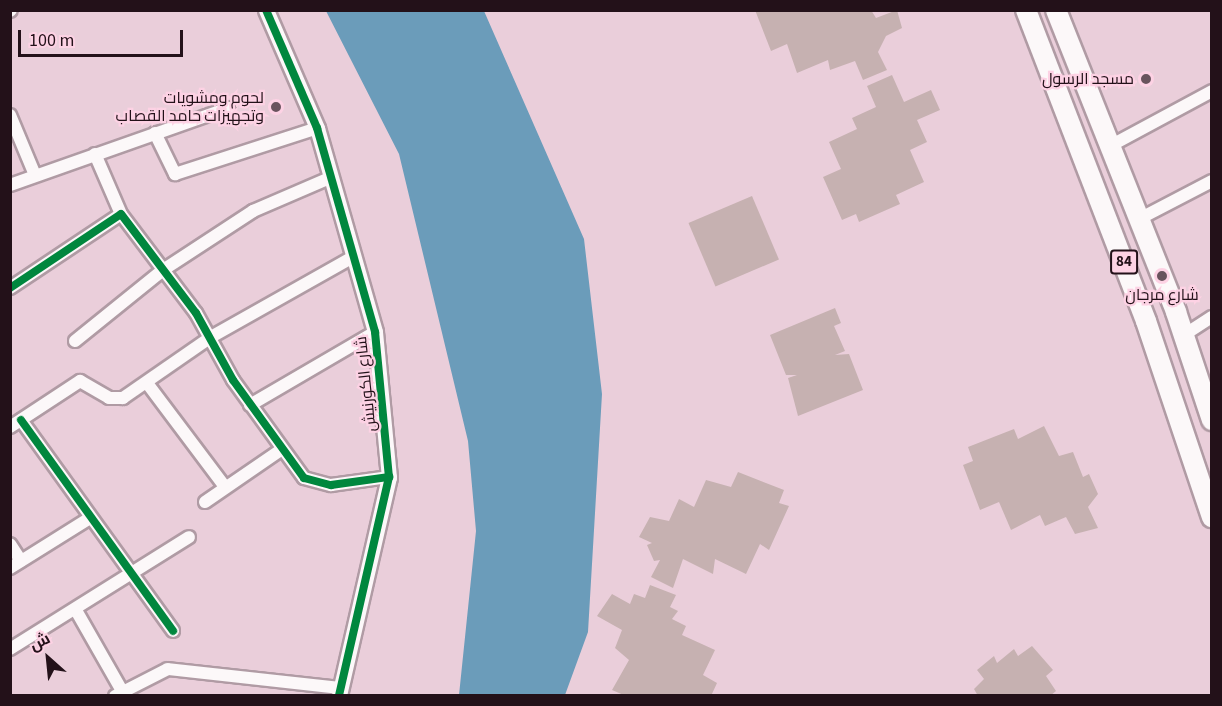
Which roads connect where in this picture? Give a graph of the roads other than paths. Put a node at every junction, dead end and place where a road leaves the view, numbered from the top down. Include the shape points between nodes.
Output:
1 (266, 10) edge
2 (1026, 10) edge
3 (1056, 10) edge
4 (1212, 91) edge
5 (229, 108) dead end
6 (10, 115) edge
7 (317, 128) junction
8 (155, 133) junction
9 (1110, 146) junction
10 (94, 154) junction
11 (35, 175) junction
12 (332, 177) junction
13 (1212, 181) edge
14 (10, 185) edge
15 (121, 214) junction
16 (1139, 219) junction
17 (355, 256) junction
18 (163, 270) junction
19 (10, 288) edge
20 (1176, 312) junction
21 (1212, 317) edge
22 (1146, 321) junction
23 (375, 332) junction
24 (1185, 335) junction
25 (210, 337) junction
26 (75, 341) dead end
27 (1191, 356) junction
28 (1162, 366) junction
29 (147, 383) junction
30 (250, 405) junction
31 (1212, 420) edge
32 (16, 423) edge
33 (282, 449) junction
34 (389, 477) junction
35 (225, 488) junction
36 (205, 502) dead end
37 (1212, 517) edge
38 (90, 518) junction
39 (189, 537) dead end
40 (10, 544) edge
41 (16, 564) edge
42 (132, 575) junction
43 (77, 612) junction
44 (173, 631) dead end
45 (10, 649) edge
46 (340, 692) edge
47 (119, 693) edge

1 - 7 street, شارع الكورنيش
2 - 22 main road, 84
3 - 9 main road, 84
4 - 9 street
5 - 8 street
6 - 11 street
7 - 8 street via 175,174
7 - 12 street, شارع الكورنيش
8 - 10 street
9 - 16 main road, 84
10 - 11 street
10 - 15 street
11 - 14 street
12 - 17 street, شارع الكورنيش
12 - 18 street via 253,211
13 - 16 street
15 - 18 street
15 - 19 street
16 - 20 main road, 84
17 - 23 street, شارع الكورنيش
17 - 25 street
18 - 25 street
18 - 26 street
20 - 22 main road via 1167,332
20 - 24 main road, 84
21 - 24 street
22 - 28 main road, 84
23 - 30 street
23 - 34 street, شارع الكورنيش
24 - 27 main road, 84
25 - 29 street
25 - 30 street
27 - 28 main road via 1173,351
27 - 31 main road, 84
28 - 37 main road, 84
29 - 32 street via 115,400 80,381
29 - 35 street
30 - 33 street
32 - 38 street
33 - 34 street via 304,478 315,484
33 - 35 street
34 - 46 street, شارع الكورنيش
35 - 36 street
38 - 41 street
38 - 42 street
39 - 42 street
40 - 41 street
42 - 43 street
42 - 44 street
43 - 45 street
43 - 47 street
46 - 47 street via 168,669

